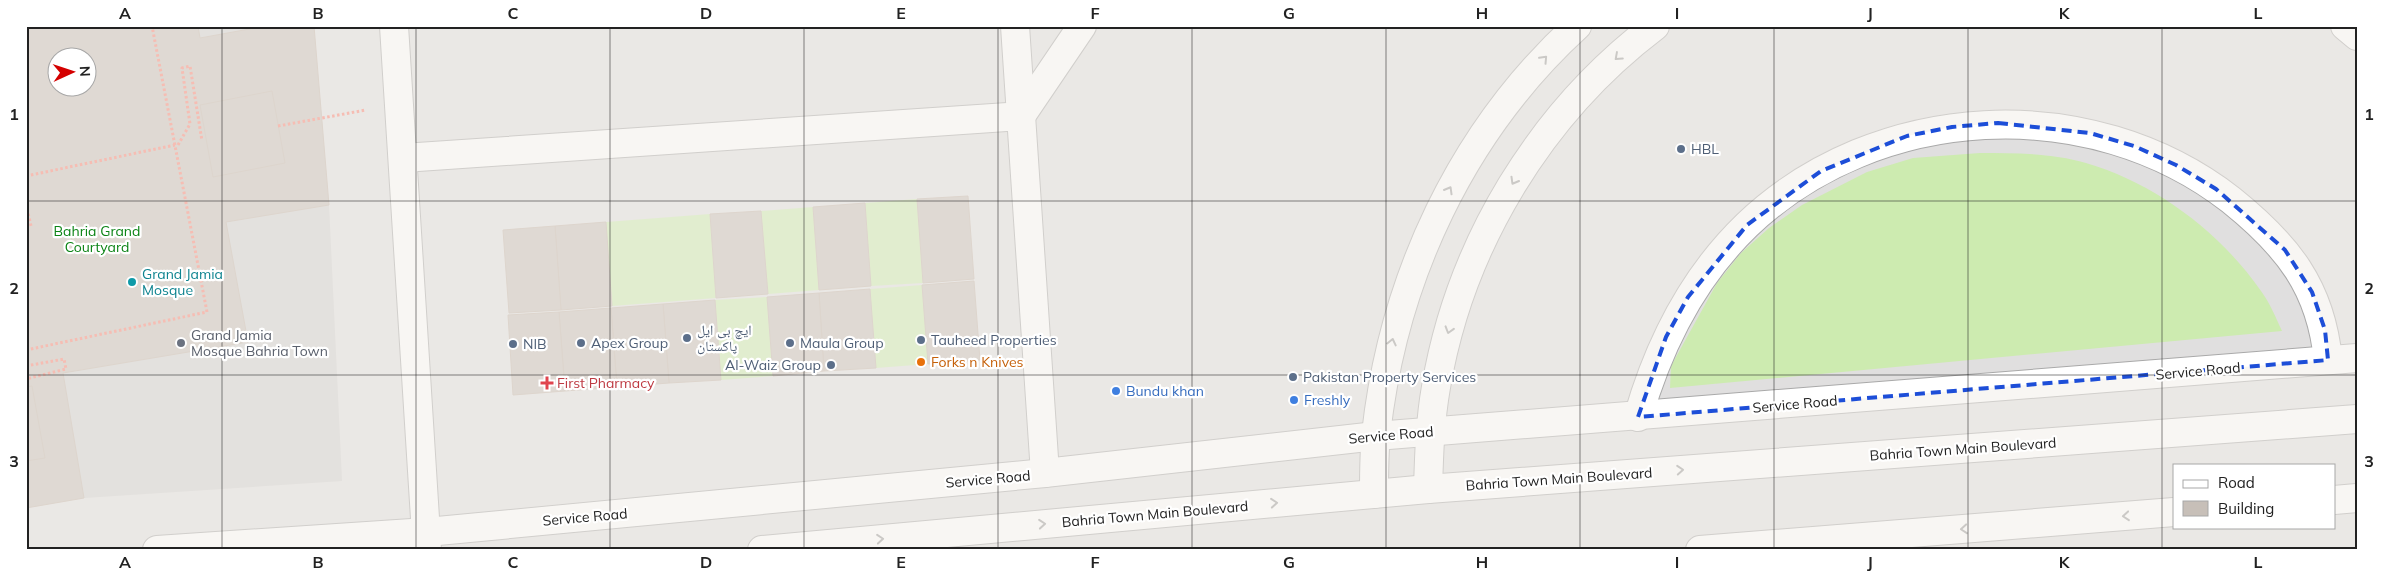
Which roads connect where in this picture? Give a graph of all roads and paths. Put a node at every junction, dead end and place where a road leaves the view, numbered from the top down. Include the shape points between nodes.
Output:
1 (152, 26) edge
2 (394, 26) edge
3 (1015, 26) edge
4 (1082, 26) edge
5 (1577, 26) edge
6 (1655, 26) edge
7 (2344, 26) edge
8 (2357, 36) edge
9 (400, 104) junction
10 (1021, 116) junction
11 (278, 126) dead end
12 (202, 141) dead end
13 (176, 145) junction
14 (403, 158) junction
15 (26, 176) edge
16 (26, 204) edge
17 (26, 227) edge
18 (26, 350) edge
19 (2357, 358) edge
20 (2328, 360) junction
21 (26, 366) edge
22 (26, 378) edge
23 (1638, 417) junction
24 (2357, 419) edge
25 (1430, 431) junction
26 (1376, 436) junction
27 (1045, 474) junction
28 (1428, 489) junction
29 (1374, 494) junction
30 (2357, 498) edge
31 (2336, 500) edge
32 (2173, 512) edge
33 (427, 541) edge
34 (157, 550) edge
35 (762, 550) edge
36 (1700, 550) edge

1 - 13 path
2 - 9 street
3 - 10 street
4 - 10 street
26 -> 5 street via 1382,386 1404,297 1445,198 1498,113
6 -> 25 street via 1570,104 1516,176 1475,256 1446,342
7 - 8 street
9 - 11 path
9 - 14 street
10 - 14 street
10 - 27 street
12 - 13 path via 190,66 182,68 190,124
13 - 15 path
13 - 18 path via 207,312
14 - 33 street
16 - 17 path via 31,226
19 - 20 street, Service Road
20 - 23 street, Service Road
20 - 23 street via 2325,330 2312,292 2285,250 2252,217 2216,189 2176,165 2134,146 2090,133 1998,123 1961,126 1907,136 1863,151 1821,171 1782,196 1747,225 1688,297 1648,380
21 - 22 path via 64,359 66,369
23 - 25 street, Service Road
28 -> 24 street, Bahria Town Main Boulevard
25 - 26 street, Service Road
25 - 28 street
26 - 27 street, Service Road
26 - 29 street
27 - 33 street, Service Road
28 - 29 street, Bahria Town Main Boulevard
35 -> 29 street, Bahria Town Main Boulevard
30 - 31 street
32 -> 36 street
33 - 34 street, Service Road

